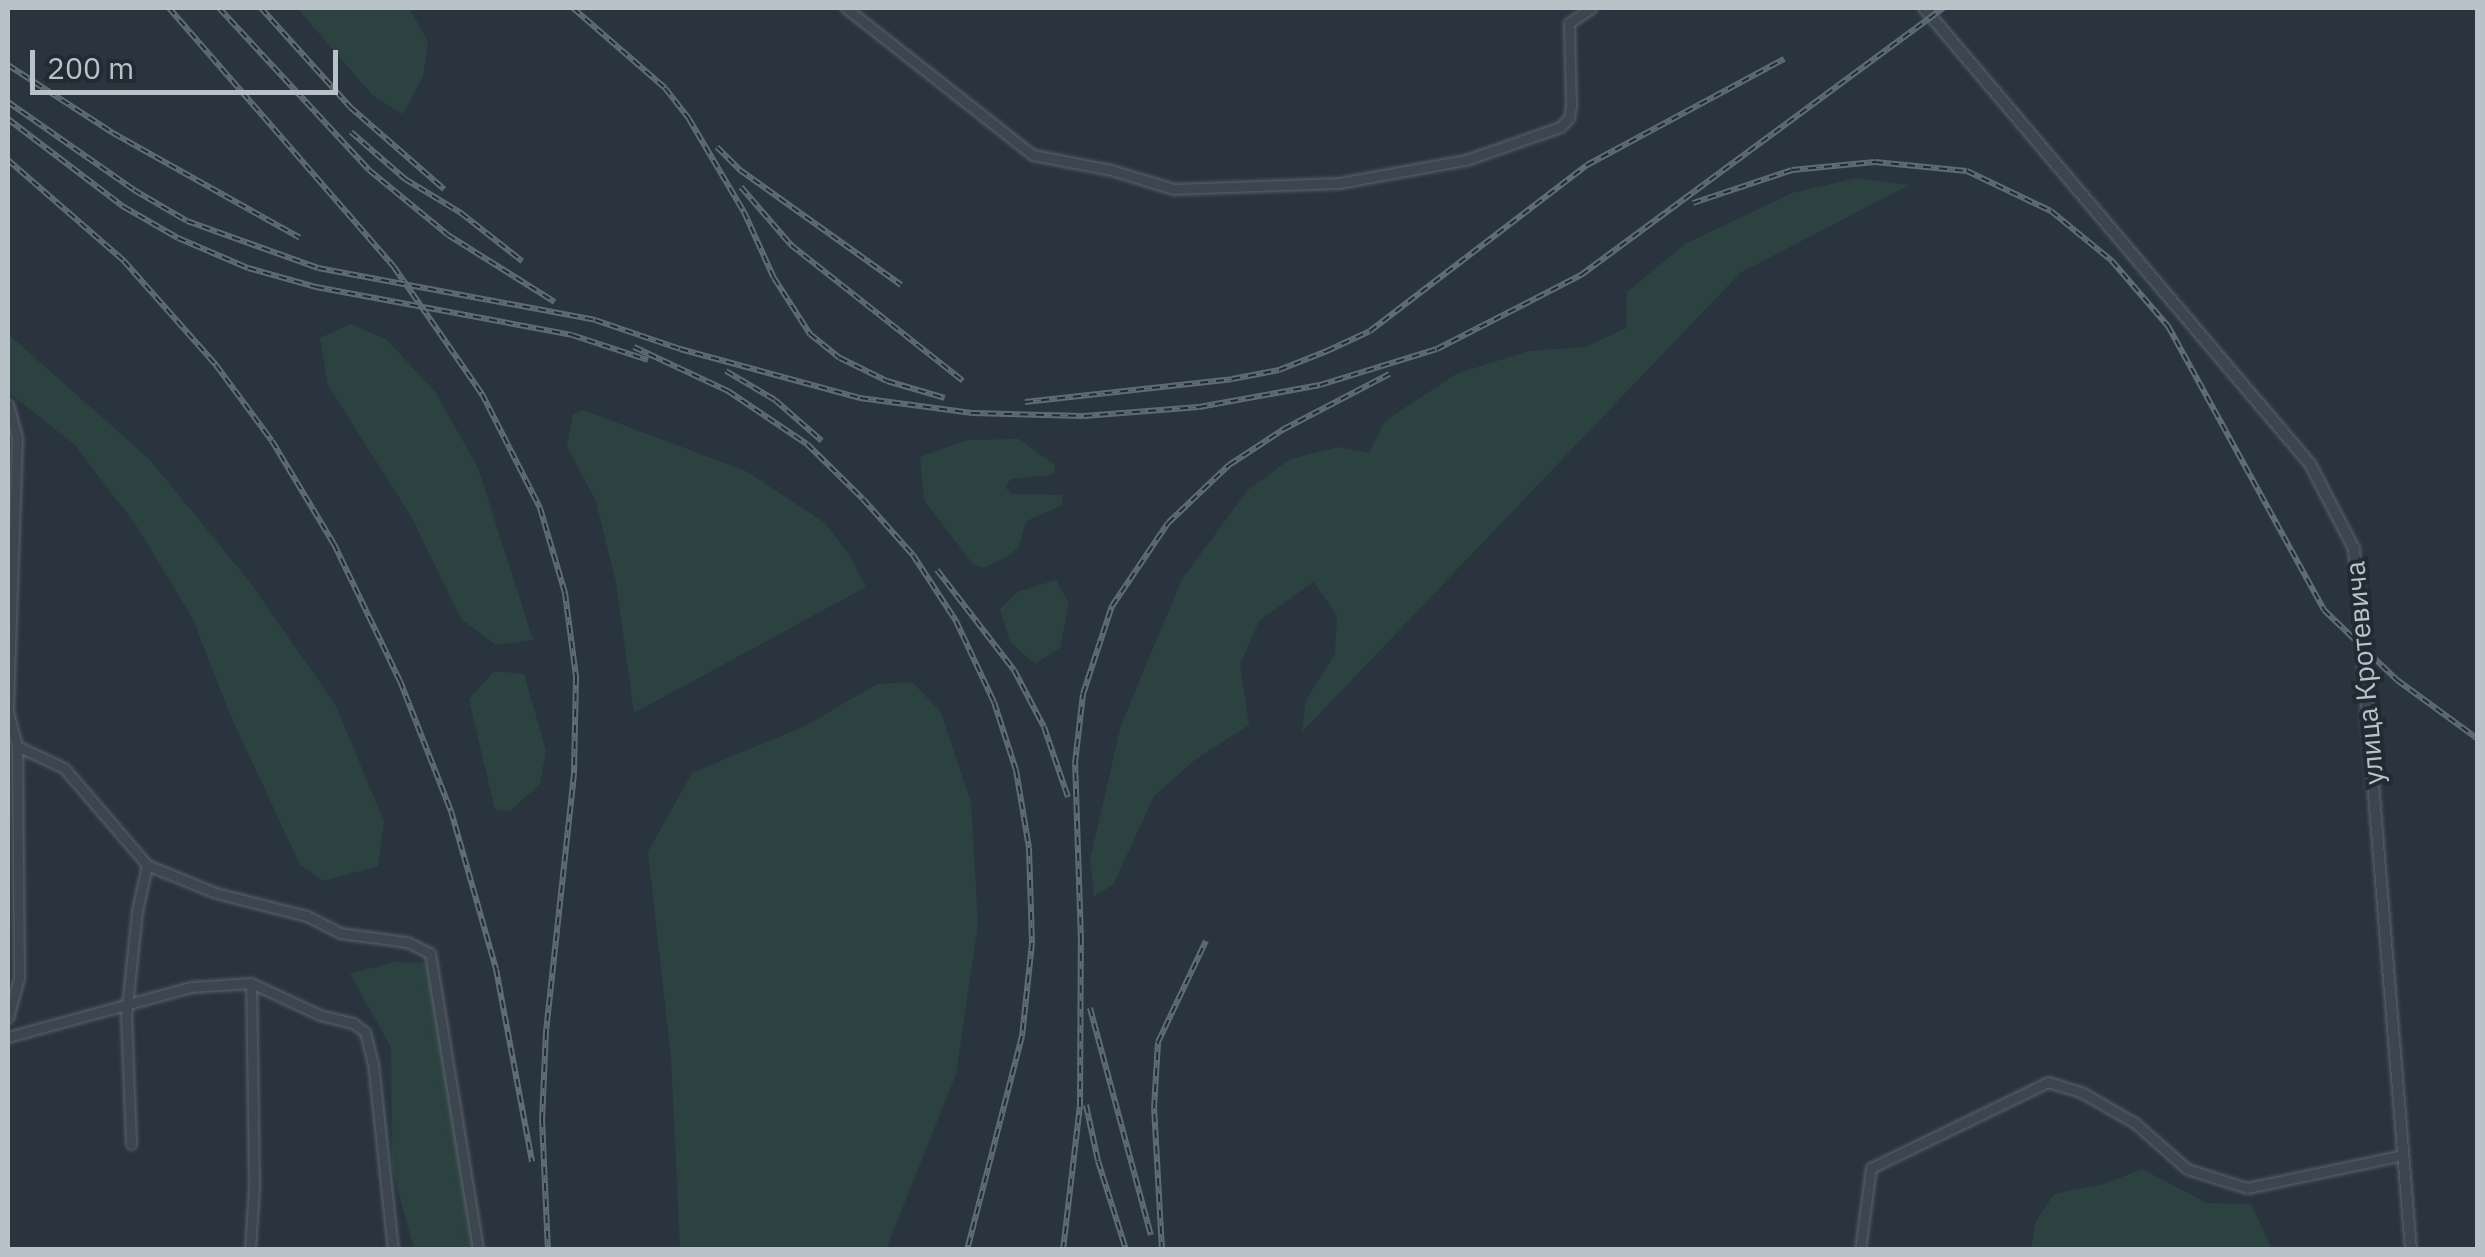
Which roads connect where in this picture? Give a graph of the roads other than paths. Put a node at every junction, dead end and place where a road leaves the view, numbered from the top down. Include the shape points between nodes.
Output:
1 (846, 8) edge
2 (1591, 8) edge
3 (1924, 8) edge
4 (8, 404) edge
5 (8, 712) edge
6 (17, 746) junction
7 (147, 865) junction
8 (251, 983) junction
9 (131, 1004) junction
10 (8, 1018) edge
11 (8, 1037) edge
12 (131, 1144) dead end
13 (2403, 1155) junction
14 (250, 1250) edge
15 (393, 1250) edge
16 (478, 1250) edge
17 (1860, 1250) edge
18 (2410, 1250) edge

1 - 2 street via 1033,156 1174,189 1339,183 1466,160 1560,127 1569,118 1569,22
3 - 13 street, улица Кротевича via 2310,464 2354,549
4 - 5 street via 17,438
5 - 6 street
6 - 7 street via 64,768
6 - 10 street via 19,978
7 - 9 street via 136,911
7 - 16 street via 216,893 307,916 340,933 408,942 430,953
8 - 9 street via 191,987
8 - 14 street
8 - 15 street via 365,1032
9 - 11 street
9 - 12 street
13 - 17 street via 2247,1188 2187,1169 2134,1124 2081,1092 2048,1082 1871,1168
13 - 18 street, улица Кротевича

